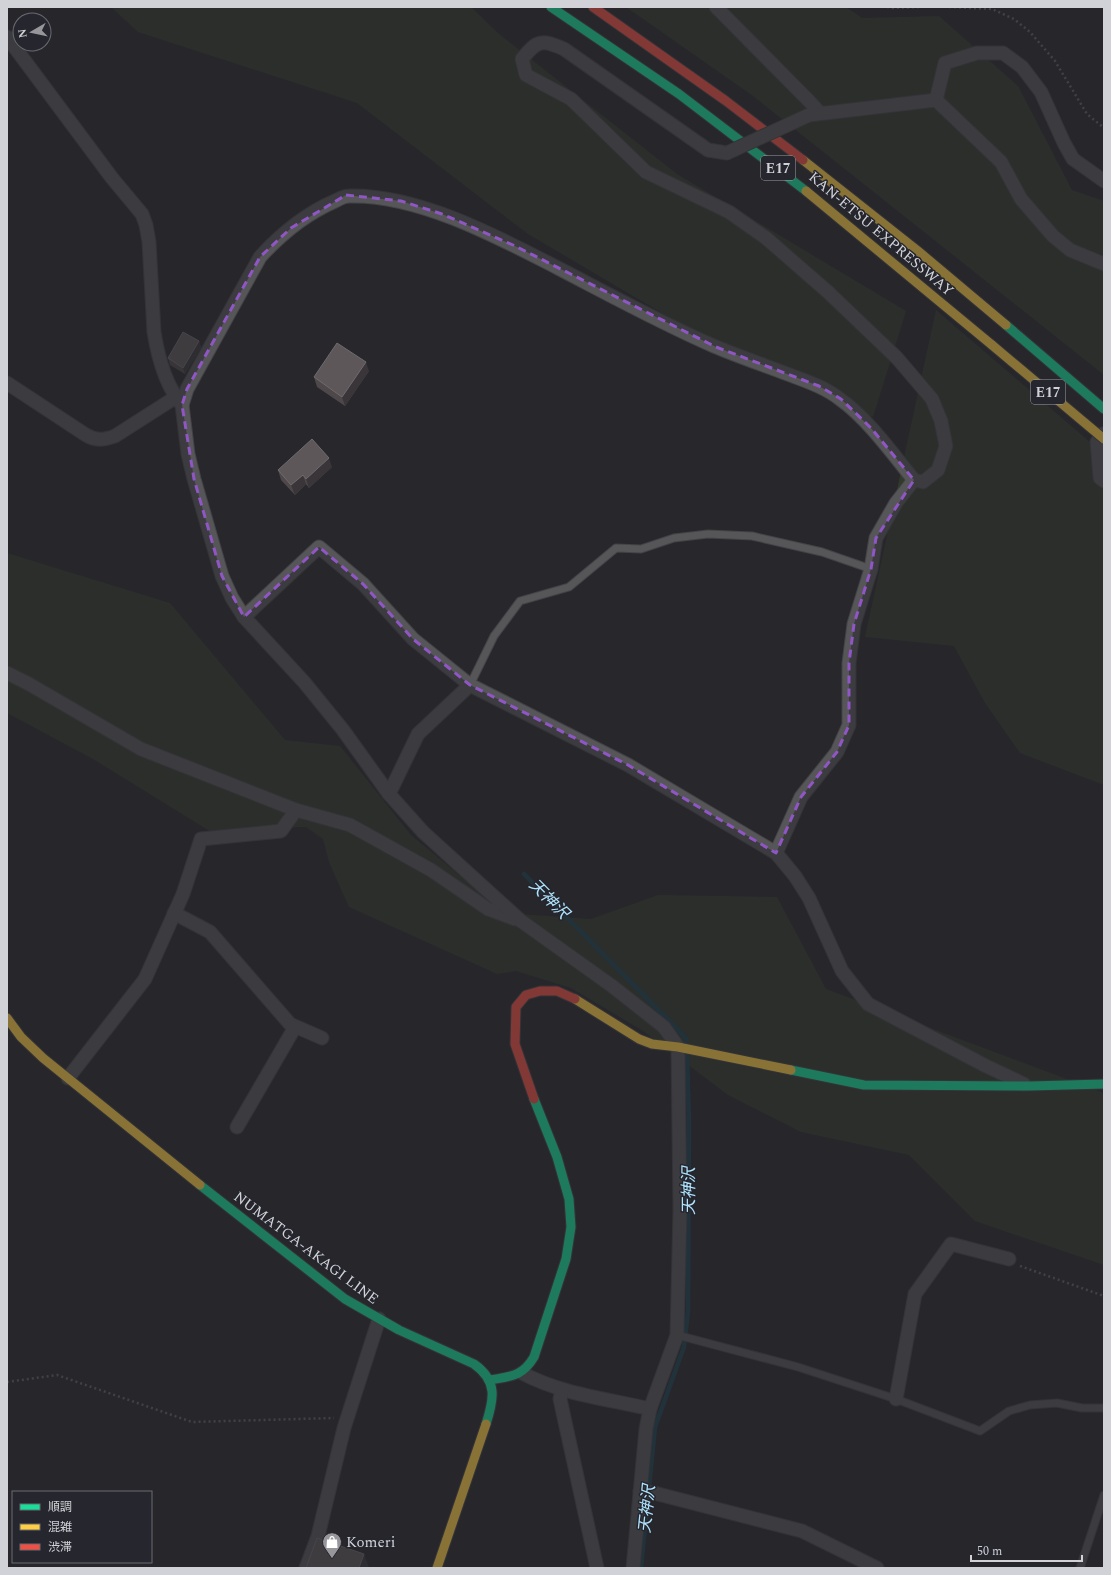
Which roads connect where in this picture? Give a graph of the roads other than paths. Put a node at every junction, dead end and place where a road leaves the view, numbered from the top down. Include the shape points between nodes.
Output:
1 (551, 7) edge
2 (593, 7) edge
3 (716, 7) edge
4 (7, 36) edge
5 (936, 100) junction
6 (815, 114) junction
7 (1104, 181) edge
8 (1104, 264) edge
9 (7, 383) edge
10 (179, 401) junction
11 (1104, 409) edge
12 (1104, 433) edge
13 (1104, 439) edge
14 (914, 480) junction
15 (1104, 481) edge
16 (871, 569) junction
17 (244, 617) junction
18 (7, 673) edge
19 (470, 685) junction
20 (389, 794) junction
21 (296, 810) junction
22 (776, 853) junction
23 (174, 913) junction
24 (521, 921) junction
25 (9, 1025) edge
26 (295, 1027) junction
27 (322, 1038) dead end
28 (678, 1047) junction
29 (68, 1078) junction
30 (1104, 1084) edge
31 (1030, 1086) junction
32 (237, 1126) dead end
33 (1014, 1262) road end
34 (379, 1319) junction
35 (677, 1335) junction
36 (522, 1373) junction
37 (490, 1380) junction
38 (562, 1390) junction
39 (896, 1399) junction
40 (1104, 1408) edge
41 (650, 1409) junction
42 (646, 1492) junction
43 (1104, 1495) edge
44 (306, 1568) edge
45 (436, 1568) edge
46 (598, 1568) edge
47 (632, 1568) edge
48 (877, 1568) edge
49 (1080, 1568) edge

1 - 13 main road, KAN-ETSU EXPRESSWAY / E17, bridge via 632,61 828,207
2 - 11 main road, KAN-ETSU EXPRESSWAY / E17 via 733,105 823,174
3 - 6 street via 810,102
4 - 10 street via 112,178 142,214 149,242 155,338 164,372
5 - 6 street
5 - 7 street via 945,63 977,53 1003,53 1022,67 1041,92 1073,159
5 - 8 street via 1001,162 1021,199 1053,236 1070,250
6 - 14 street, bridge via 727,153 708,150 564,49 547,42 532,46 522,59 526,75 571,98 646,172 729,212 766,238 828,292 897,358 932,399 941,421 946,446 938,470 924,482
9 - 10 street via 86,435 98,440 115,436
10 - 14 street via 260,258 274,242 308,215 346,195 384,198 401,201 456,220 513,245 716,347 819,386 841,399 871,428
10 - 17 street via 194,479 222,576
12 - 15 street via 1096,442 1100,478
14 - 16 street via 876,538
16 - 19 lane via 822,552 752,536 708,534 674,538 641,549 616,548 569,587 520,601 494,636
16 - 22 street via 853,632 848,663 849,725 838,752 801,797
17 - 19 street via 319,547 363,584 413,639
17 - 20 street via 344,730
18 - 21 street via 141,749
19 - 20 street via 418,734
19 - 22 street via 628,765
20 - 24 street via 423,832
21 - 23 street via 281,831 201,839
21 - 24 street via 350,825 431,870 488,909
22 - 31 street via 809,898 842,971 868,1004 986,1066
23 - 26 street via 210,932
23 - 29 street via 145,979
24 - 28 street via 664,1027
25 - 29 main road, NUMATGA-AKAGI LINE
26 - 27 street
26 - 32 street
28 - 31 main road via 864,1085
28 - 35 street via 680,1211
28 - 36 main road via 652,1044 639,1039 573,998 557,991 540,991 526,995 516,1007 515,1044 570,1199 571,1227 566,1259 534,1357
29 - 34 main road, NUMATGA-AKAGI LINE via 202,1187 345,1298
30 - 31 main road
33 - 39 street via 951,1244 915,1294
34 - 37 main road, NUMATGA-AKAGI LINE via 474,1364 484,1371
34 - 44 street via 347,1418 318,1536
35 - 39 lane via 798,1367
35 - 41 street
36 - 37 main road
36 - 38 street
37 - 45 main road via 490,1411
38 - 41 street
38 - 46 street via 560,1399
39 - 40 lane via 980,1431 1009,1411 1030,1405 1057,1403 1082,1408
41 - 42 street via 646,1429
42 - 47 street
42 - 48 street via 802,1531
43 - 49 lane

